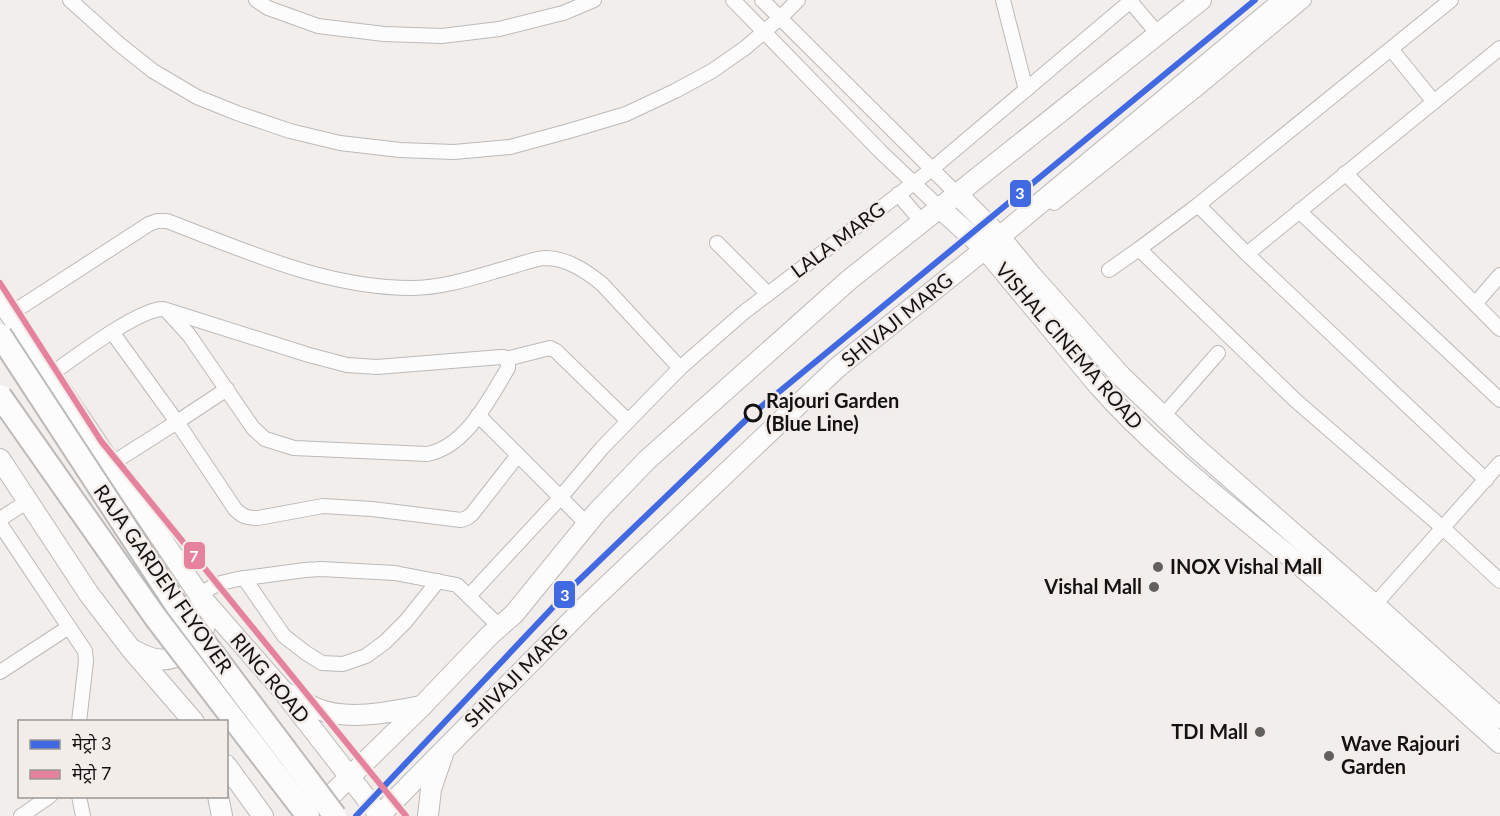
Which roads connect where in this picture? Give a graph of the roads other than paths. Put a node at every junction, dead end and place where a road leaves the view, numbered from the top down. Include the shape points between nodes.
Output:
1 (70, 0) edge
2 (256, 0) edge
3 (594, 0) edge
4 (733, 0) edge
5 (762, 0) edge
6 (798, 0) edge
7 (1003, 0) edge
8 (1201, 0) edge
9 (1284, 0) edge
10 (1304, 0) edge
11 (1451, 0) edge
12 (1131, 1) edge
13 (780, 18) junction
14 (763, 32) junction
15 (1158, 34) junction
16 (1500, 48) edge
17 (1391, 49) junction
18 (1026, 90) junction
19 (1434, 102) junction
20 (932, 168) junction
21 (1346, 173) junction
22 (913, 183) junction
23 (898, 194) junction
24 (957, 194) junction
25 (1198, 205) junction
26 (940, 208) junction
27 (1299, 211) junction
28 (922, 222) junction
29 (717, 243) dead end
30 (992, 243) junction
31 (1139, 249) junction
32 (1247, 254) junction
33 (1109, 270) dead end
34 (1500, 275) edge
35 (768, 294) junction
36 (1475, 304) junction
37 (5, 307) edge
38 (167, 311) junction
39 (1500, 329) edge
40 (112, 332) junction
41 (0, 336) edge
42 (1218, 354) dead end
43 (506, 359) junction
44 (680, 369) junction
45 (51, 374) junction
46 (227, 390) junction
47 (0, 396) edge
48 (1500, 399) edge
49 (478, 415) junction
50 (1163, 416) junction
51 (177, 422) junction
52 (628, 422) junction
53 (1194, 446) junction
54 (518, 454) junction
55 (0, 459) edge
56 (1177, 462) junction
57 (111, 464) junction
58 (1500, 464) edge
59 (1486, 480) junction
60 (560, 498) junction
61 (28, 501) junction
62 (0, 521) edge
63 (587, 524) junction
64 (1443, 528) junction
65 (244, 578) junction
66 (438, 581) junction
67 (1500, 581) edge
68 (200, 596) junction
69 (469, 596) junction
70 (1369, 612) junction
71 (69, 627) junction
72 (500, 627) junction
73 (131, 649) junction
74 (0, 672) edge
75 (283, 691) junction
76 (422, 706) junction
77 (1500, 718) edge
78 (79, 720) edge
79 (192, 720) edge
80 (1500, 743) edge
81 (445, 748) junction
82 (228, 768) edge
83 (349, 777) junction
84 (47, 798) edge
85 (79, 798) edge
86 (218, 798) edge
87 (21, 816) edge
88 (83, 816) edge
89 (222, 816) edge
90 (263, 816) edge
91 (309, 816) edge
92 (335, 816) edge
93 (379, 816) edge
94 (428, 816) edge

1 - 14 street via 153,71 197,97 290,131 340,143 433,152 510,147 626,114 712,71
2 - 3 street via 318,26 442,36 499,29 563,13
4 - 14 street
5 - 13 street
6 - 13 street
7 - 18 street
8 - 15 main road
9 - 30 main road, SHIVAJI MARG
10 - 30 street via 1072,189 1023,226
11 - 17 street
12 - 15 street
12 - 18 street, LALA MARG
13 - 14 street
13 - 20 street
14 - 22 street
15 - 24 main road
16 - 19 street
17 - 19 street
17 - 25 street
18 - 20 street, LALA MARG
19 - 21 street
20 - 22 street, LALA MARG
20 - 24 street
21 - 27 street
21 - 36 street
22 - 23 street, LALA MARG
22 - 26 street
23 - 28 street
23 - 35 street, LALA MARG
24 - 26 main road
24 - 30 main road, VISHAL CINEMA ROAD
25 - 31 street
25 - 32 street
26 - 28 main road
26 - 30 main road, VISHAL CINEMA ROAD
27 - 32 street
27 - 48 street
28 - 63 main road via 849,280 647,460
29 - 35 street
30 - 50 main road, VISHAL CINEMA ROAD
30 - 56 main road, VISHAL CINEMA ROAD via 1117,406
30 - 81 main road, SHIVAJI MARG via 838,367 588,604
31 - 33 street
31 - 64 street via 1295,400
32 - 59 street
34 - 36 street
35 - 44 street, LALA MARG
36 - 39 street
37 - 44 street via 157,220 331,279 393,288 426,288 544,258 560,260 602,284
37 - 45 main road, RING ROAD
38 - 40 street via 148,312
38 - 43 street via 347,365 377,367
38 - 46 street via 189,335
40 - 45 street
40 - 51 street
41 - 92 main road, RAJA GARDEN FLYOVER, bridge via 177,606
42 - 50 street
43 - 49 street via 508,368
43 - 52 street via 550,348 556,351
44 - 52 street, LALA MARG
45 - 57 main road, RING ROAD
46 - 49 street via 265,439 294,448 427,454 453,443
46 - 51 street
47 - 91 main road, RAJA GARDEN FLYOVER, bridge via 156,618
49 - 54 street
50 - 53 main road, VISHAL CINEMA ROAD
51 - 54 street via 235,510 249,518 323,506 461,520 472,514
51 - 57 street
52 - 60 street, LALA MARG
53 - 56 main road
53 - 70 main road, VISHAL CINEMA ROAD
54 - 60 street
55 - 61 main road
56 - 70 main road, VISHAL CINEMA ROAD
57 - 68 main road, RING ROAD
58 - 59 street
59 - 64 street
60 - 63 street
60 - 69 street, LALA MARG
61 - 62 street
61 - 73 main road via 89,594
62 - 71 street
63 - 72 main road
64 - 67 street
64 - 70 street
65 - 66 street via 321,569 395,573
65 - 66 street via 284,636 322,663 343,664 366,656 385,642
65 - 68 street via 221,583
66 - 69 street via 457,585
68 - 73 main road via 204,629 188,650 170,659 155,659
68 - 75 main road, RING ROAD
69 - 72 street
70 - 77 main road, VISHAL CINEMA ROAD
70 - 80 main road, VISHAL CINEMA ROAD
71 - 74 street
71 - 78 street via 86,656
72 - 76 main road
73 - 79 main road
75 - 76 main road via 320,710 350,715
75 - 83 main road, RING ROAD
76 - 83 main road
81 - 93 main road, SHIVAJI MARG
81 - 94 main road via 431,789
82 - 90 main road
83 - 91 main road
83 - 93 main road, RING ROAD
84 - 87 street
85 - 88 street
86 - 89 main road

